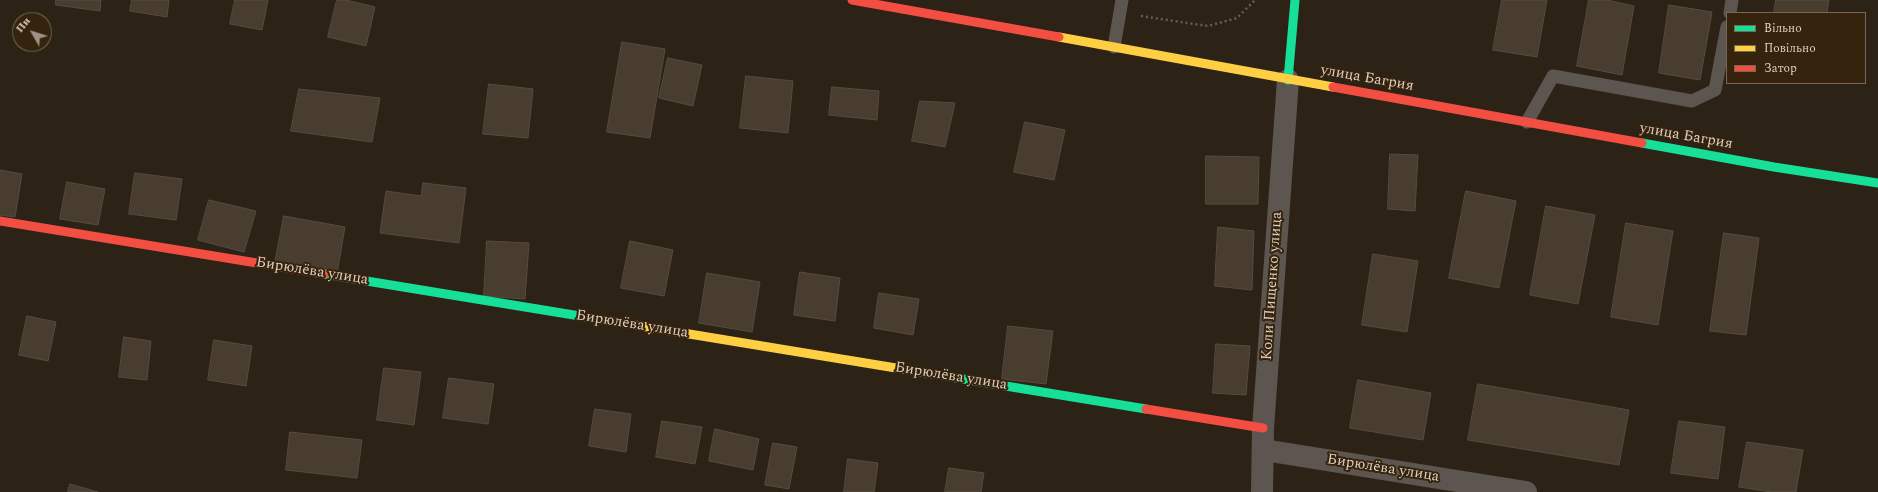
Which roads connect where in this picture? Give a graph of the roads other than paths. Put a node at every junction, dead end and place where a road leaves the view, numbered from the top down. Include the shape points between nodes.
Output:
1 (852, 0) edge
2 (1295, 0) edge
3 (1732, 0) edge
4 (914, 6) edge
5 (1121, 6) edge
6 (1730, 12) edge
7 (1726, 32) edge
8 (1114, 47) junction
9 (1288, 80) junction
10 (1527, 122) junction
11 (1878, 183) edge
12 (0, 221) edge
13 (1263, 428) junction
14 (1264, 450) junction
15 (1262, 492) edge
16 (1526, 492) edge

1 - 4 street, улица Багрия
2 - 9 street
3 - 6 lane
4 - 8 street, улица Багрия
5 - 8 lane
7 - 10 lane via 1715,90 1692,101 1553,76
8 - 9 street, улица Багрия
9 - 10 street, улица Багрия
9 - 13 street, Коли Пищенко улица
10 - 11 street, улица Багрия via 1774,167
12 - 13 street, Бирюлёва улица
13 - 14 street, Коли Пищенко улица
14 - 15 street, Коли Пищенко улица
14 - 16 street, Бирюлёва улица

